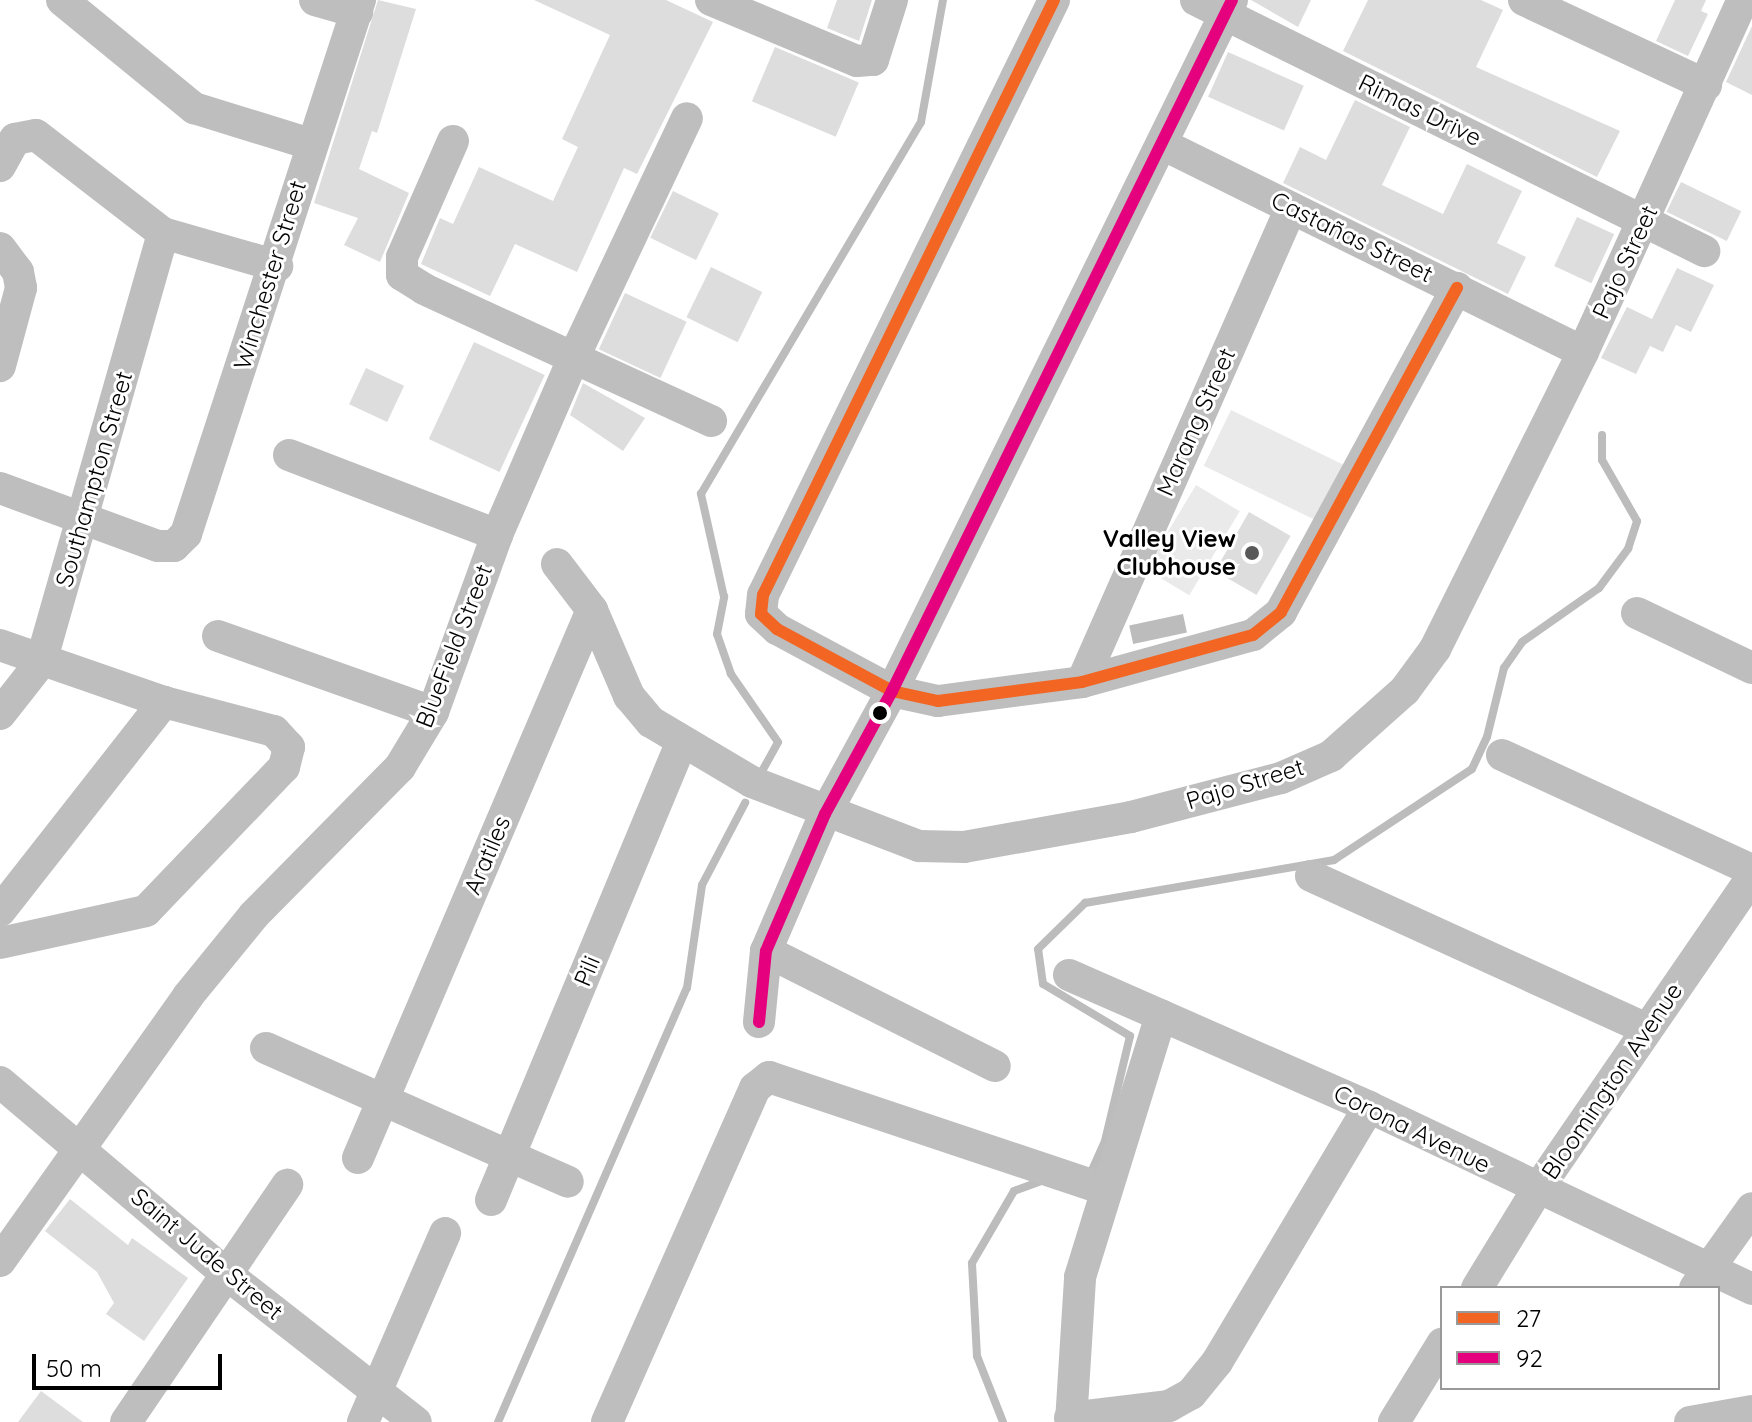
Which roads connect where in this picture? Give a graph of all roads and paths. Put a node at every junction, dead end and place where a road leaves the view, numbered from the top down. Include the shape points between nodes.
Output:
1 (62, 0) edge
2 (315, 0) edge
3 (711, 0) edge
4 (892, 0) edge
5 (1054, 0) edge
6 (1196, 0) edge
7 (1524, 0) edge
8 (1743, 0) edge
9 (359, 6) edge
10 (1229, 7) edge
11 (1706, 85) junction
12 (687, 118) dead end
13 (453, 141) dead end
14 (310, 144) junction
15 (1164, 145) junction
16 (0, 166) edge
17 (1291, 208) junction
18 (1645, 221) junction
19 (163, 233) junction
20 (0, 248) edge
21 (1704, 251) dead end
22 (277, 266) junction
23 (1457, 288) junction
24 (1583, 352) junction
25 (574, 357) junction
26 (0, 366) edge
27 (711, 421) dead end
28 (289, 455) dead end
29 (0, 488) edge
30 (82, 523) junction
31 (497, 535) junction
32 (557, 564) dead end
33 (592, 610) junction
34 (1637, 613) dead end
35 (218, 636) dead end
36 (0, 645) edge
37 (41, 662) junction
38 (1752, 668) edge
39 (1082, 682) junction
40 (892, 691) junction
41 (164, 702) junction
42 (433, 712) junction
43 (0, 714) edge
44 (682, 742) junction
45 (1502, 755) dead end
46 (825, 814) junction
47 (1752, 870) edge
48 (1311, 876) dead end
49 (1752, 877) edge
50 (0, 911) edge
51 (0, 943) edge
52 (766, 951) junction
53 (1069, 975) dead end
54 (1161, 1015) junction
55 (759, 1022) dead end
56 (1647, 1029) junction
57 (266, 1048) dead end
58 (995, 1066) dead end
59 (0, 1082) edge
60 (383, 1100) junction
61 (1369, 1107) junction
62 (79, 1144) junction
63 (510, 1156) junction
64 (358, 1158) dead end
65 (568, 1182) dead end
66 (287, 1185) dead end
67 (1106, 1190) junction
68 (1537, 1190) junction
69 (491, 1200) dead end
70 (1752, 1208) edge
71 (445, 1233) dead end
72 (0, 1261) edge
73 (225, 1273) junction
74 (1701, 1278) edge
75 (1478, 1286) edge
76 (1752, 1289) edge
77 (1440, 1347) edge
78 (377, 1392) junction
79 (1736, 1416) edge
80 (1071, 1420) edge
81 (126, 1422) edge
82 (363, 1422) edge
83 (416, 1422) edge
84 (607, 1422) edge
85 (1394, 1422) edge
86 (1690, 1422) edge

1 - 14 street via 194,108
2 - 9 street
3 - 4 street via 857,61 873,60
5 - 40 street via 763,595 761,614 777,629
6 - 10 street, Rimas Drive
7 - 11 street
8 - 11 street, Pajo Street
9 - 14 street, Winchester Street
10 - 15 street
10 - 18 street, Rimas Drive
11 - 18 street, Pajo Street
12 - 25 street, BlueField Street
13 - 25 street via 402,257 402,275
14 - 22 street, Winchester Street
15 - 17 street, Castañas Street
15 - 40 street
16 - 19 street via 15,139 29,133
17 - 23 street, Castañas Street
17 - 39 street, Marang Street
18 - 21 street, Rimas Drive
18 - 24 street, Pajo Street
19 - 22 street
19 - 30 street, Southampton Street
20 - 26 street via 18,272 21,288
22 - 30 street, Winchester Street via 186,534 174,546
23 - 24 street, Castañas Street
23 - 39 street via 1270,626
24 - 46 street, Pajo Street via 1435,649 1405,690 1331,756 1281,778 1131,817 964,847 919,846
25 - 27 street
25 - 31 street, BlueField Street
28 - 31 street
29 - 30 street
30 - 37 street, Southampton Street
31 - 42 street, BlueField Street
32 - 33 street, Pajo Street
33 - 44 street, Pajo Street via 629,696 651,722
33 - 60 street, Aratiles
34 - 38 street
35 - 42 street
36 - 37 street
37 - 41 street
37 - 43 street, Southampton Street
39 - 40 street via 938,701
40 - 46 street
41 - 50 street
41 - 51 street via 274,731 289,747 284,767 146,911
42 - 62 street, BlueField Street via 400,767 254,915
44 - 46 street, Pajo Street via 752,782
44 - 63 street, Pili
45 - 47 street
46 - 52 street
48 - 56 street
49 - 56 street, Bloomington Avenue
52 - 55 street
52 - 58 street
53 - 54 street, Corona Avenue
54 - 61 street, Corona Avenue
54 - 67 street
56 - 68 street, Bloomington Avenue
57 - 60 street
59 - 62 street, Saint Jude Street
60 - 63 street
60 - 64 street, Aratiles
61 - 68 street, Corona Avenue
61 - 80 street via 1217,1362 1191,1394 1169,1406
62 - 72 street, BlueField Street
62 - 73 street, Saint Jude Street
63 - 65 street
63 - 69 street, Pili
66 - 73 street
67 - 80 street via 1080,1277
67 - 84 street via 769,1077 755,1088
68 - 74 street, Corona Avenue
68 - 75 street, Bloomington Avenue
70 - 74 street
71 - 78 street
73 - 78 street, Saint Jude Street
73 - 81 street
74 - 76 street, Corona Avenue
77 - 85 street
78 - 82 street
78 - 83 street, Saint Jude Street
79 - 86 street

